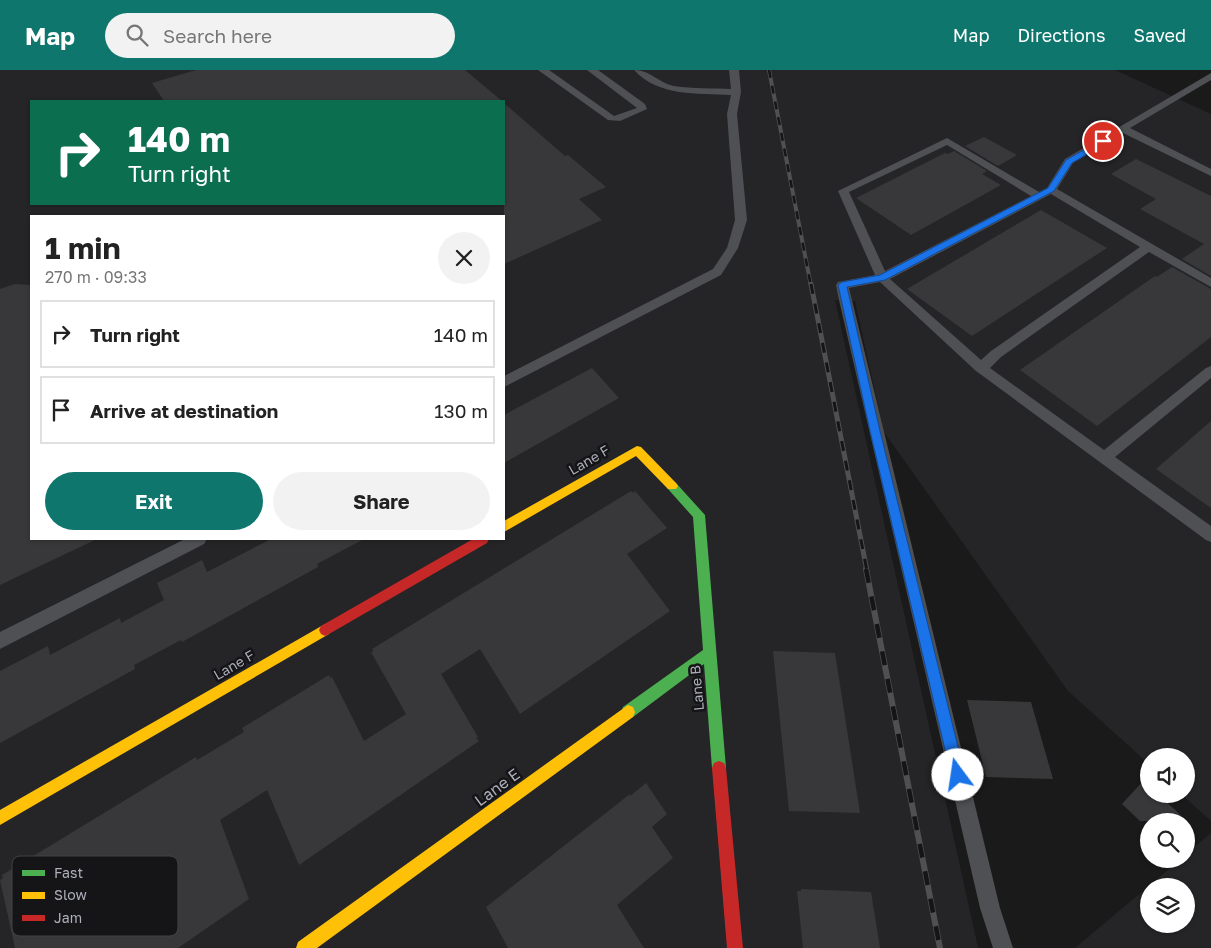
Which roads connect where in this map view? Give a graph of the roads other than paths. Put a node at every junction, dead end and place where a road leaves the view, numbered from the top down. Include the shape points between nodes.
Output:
1 (543, 70) edge
2 (592, 70) edge
3 (639, 70) edge
4 (734, 70) edge
5 (1211, 76) edge
6 (736, 92) junction
7 (1124, 129) junction
8 (1211, 173) edge
9 (1051, 190) junction
10 (1038, 196) junction
11 (1148, 247) junction
12 (882, 278) junction
13 (1211, 283) edge
14 (981, 368) junction
15 (1211, 371) edge
16 (505, 381) edge
17 (637, 450) joint
18 (1104, 458) junction
19 (505, 526) edge
20 (1211, 535) edge
21 (197, 540) edge
22 (481, 540) edge
23 (0, 641) edge
24 (709, 653) junction
25 (0, 818) edge
26 (304, 948) edge
27 (735, 948) edge
28 (1003, 948) edge

1 - 2 lane via 611,118 617,119 642,109
3 - 6 lane via 660,85 675,89
4 - 6 lane
5 - 7 lane
6 - 16 lane via 732,114 741,220 738,235 717,272
7 - 8 lane
7 - 9 lane via 1069,161
9 - 10 lane
9 - 11 lane
10 - 12 lane
10 - 12 lane via 947,141 843,191
11 - 13 lane
11 - 14 lane via 996,354
12 - 14 lane
12 - 28 lane via 842,285 990,908
14 - 18 lane
15 - 18 lane
17 - 19 street, Lane F
17 - 24 street, Lane B via 699,515
18 - 20 lane
21 - 23 lane
22 - 25 street, Lane F
24 - 26 street, Lane E
24 - 27 street, Lane B

